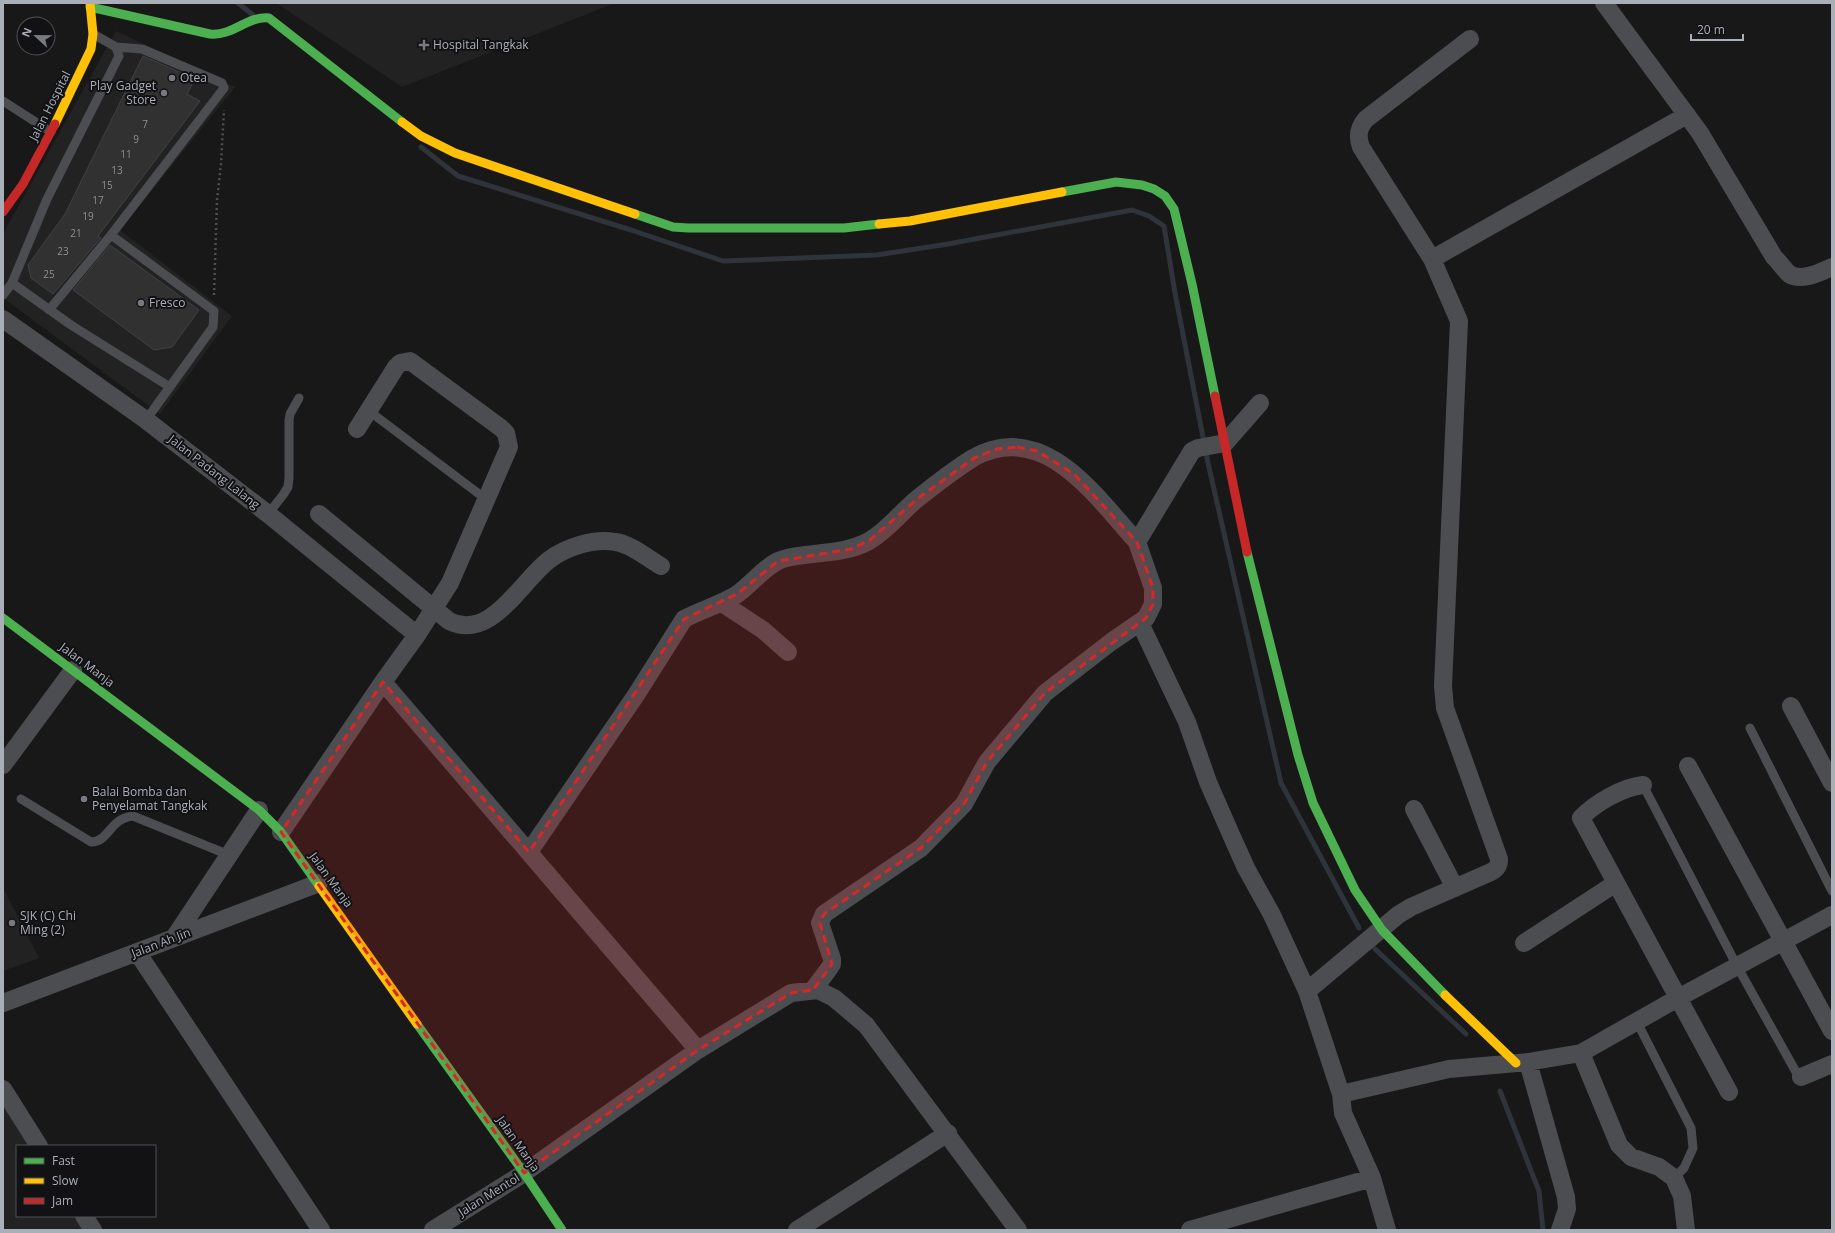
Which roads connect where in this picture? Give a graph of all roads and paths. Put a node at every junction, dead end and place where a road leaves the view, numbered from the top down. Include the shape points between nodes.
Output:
1 (1604, 3) edge
2 (90, 5) edge
3 (93, 34) junction
4 (1470, 39) dead end
5 (116, 47) junction
6 (224, 88) junction
7 (3, 101) edge
8 (1687, 115) junction
9 (51, 132) junction
10 (3, 212) edge
11 (111, 235) junction
12 (1432, 259) junction
13 (1832, 267) edge
14 (12, 283) junction
15 (3, 295) edge
16 (49, 310) junction
17 (214, 311) junction
18 (3, 319) edge
19 (170, 387) junction
20 (299, 398) dead end
21 (1260, 403) dead end
22 (369, 411) junction
23 (146, 420) junction
24 (357, 429) dead end
25 (1221, 443) junction
26 (487, 500) junction
27 (268, 514) junction
28 (319, 514) dead end
29 (1137, 542) junction
30 (661, 566) dead end
31 (722, 603) junction
32 (435, 608) junction
33 (1140, 623) junction
34 (6, 626) edge
35 (417, 635) junction
36 (788, 652) dead end
37 (73, 670) junction
38 (383, 682) junction
39 (1791, 706) dead end
40 (1750, 728) dead end
41 (3, 765) edge
42 (1688, 766) dead end
43 (1832, 783) edge
44 (1643, 785) joint
45 (21, 799) dead end
46 (1414, 809) dead end
47 (259, 810) junction
48 (281, 832) junction
49 (529, 852) junction
50 (229, 855) junction
51 (318, 883) junction
52 (1616, 883) junction
53 (1455, 888) junction
54 (1832, 891) edge
55 (1832, 915) edge
56 (1382, 930) junction
57 (174, 938) junction
58 (1782, 941) junction
59 (1524, 943) dead end
60 (137, 952) junction
61 (1737, 966) junction
62 (813, 990) junction
63 (1307, 991) junction
64 (1678, 998) junction
65 (3, 1003) edge
66 (1636, 1022) junction
67 (1832, 1031) edge
68 (698, 1050) junction
69 (1581, 1053) junction
70 (1522, 1062) junction
71 (1832, 1064) edge
72 (1801, 1077) joint
73 (3, 1089) edge
74 (1729, 1092) dead end
75 (1341, 1094) junction
76 (948, 1133) junction
77 (38, 1145) edge
78 (524, 1173) junction
79 (1372, 1178) junction
80 (1674, 1178) junction
81 (85, 1217) edge
82 (93, 1230) edge
83 (321, 1230) edge
84 (433, 1230) edge
85 (562, 1230) edge
86 (797, 1230) edge
87 (1018, 1230) edge
88 (1190, 1230) edge
89 (1387, 1230) edge
90 (1560, 1230) edge
91 (1686, 1230) edge

1 - 8 street
2 - 3 street, Jalan Hospital
2 - 25 street via 210,34 221,34 259,17 269,18 391,115 421,136 448,150 673,227 844,228 910,221 1116,182 1154,188 1165,196 1174,209
3 - 5 lane
3 - 9 street, Jalan Hospital via 90,49
4 - 12 street via 1366,119 1358,132 1361,147
5 - 6 lane via 142,49 222,83
5 - 14 lane via 119,56 47,199
6 - 11 lane
6 - 17 path
7 - 9 lane
8 - 12 street
8 - 13 street via 1774,257 1790,274 1814,276
9 - 10 street, Jalan Hospital via 23,184
11 - 16 lane
11 - 17 lane
12 - 53 street via 1459,321 1443,671 1445,708 1499,859 1496,869
14 - 15 lane
14 - 16 lane
16 - 19 lane
17 - 19 lane via 213,327
18 - 23 street, Jalan Padang Lalang
19 - 23 lane
20 - 27 lane via 289,417 288,487
21 - 25 street
22 - 24 street
22 - 26 lane
22 - 26 street via 400,363 415,363 506,433 510,447
23 - 27 street, Jalan Padang Lalang
25 - 29 street via 1192,451
25 - 56 street via 1252,576 1298,755 1313,803 1355,890
26 - 32 street via 450,583
27 - 35 street, Jalan Padang Lalang
28 - 32 street
29 - 31 street via 1074,474 1037,451 1016,447 996,450 974,458 917,499 870,540 851,549 778,561 738,594
29 - 33 street via 1153,588 1153,604 1146,618
30 - 32 street via 626,545 597,540 562,552 549,560 515,597 485,621 467,627 458,626
31 - 36 street via 763,630
31 - 49 street via 684,619 636,695
32 - 35 street
33 - 62 street via 1045,693 987,762 964,804 921,848 824,914 820,923 832,964
33 - 63 street via 1187,722 1208,782 1246,868
34 - 37 street, Jalan Manja
35 - 38 street
37 - 41 street
37 - 47 street, Jalan Manja
38 - 48 street
38 - 49 street
39 - 43 street
40 - 54 lane
42 - 58 street
44 - 52 street via 1633,786 1590,808 1580,818
44 - 61 lane
45 - 50 lane via 92,842 101,840 117,821 133,816
46 - 53 street
47 - 48 street, Jalan Manja
47 - 50 street
48 - 51 street, Jalan Manja
49 - 68 street
50 - 57 street
51 - 57 street, Jalan Ah Jin
51 - 78 street, Jalan Manja
52 - 59 street
52 - 64 street
53 - 56 street via 1411,907
55 - 58 street
56 - 63 street
56 - 70 street via 1466,1016
57 - 60 street, Jalan Ah Jin
58 - 61 street
58 - 67 street
60 - 65 street, Jalan Ah Jin
60 - 83 street
61 - 64 street
61 - 72 lane
62 - 68 street, Jalan Mentol via 791,994
62 - 76 street via 834,998 866,1025
63 - 75 street
64 - 66 street
64 - 74 street
66 - 69 street
66 - 80 lane via 1690,1128 1693,1148 1684,1168
68 - 78 street, Jalan Mentol
69 - 70 street
69 - 80 street via 1619,1145 1632,1157 1660,1167
70 - 75 street via 1449,1069
70 - 90 street via 1566,1197 1567,1209
71 - 72 street
73 - 77 street
75 - 79 street via 1343,1113
76 - 86 street
76 - 87 street
78 - 84 street, Jalan Mentol
78 - 85 street, Jalan Manja
79 - 88 street
79 - 89 street
80 - 91 street via 1682,1196
81 - 82 street

